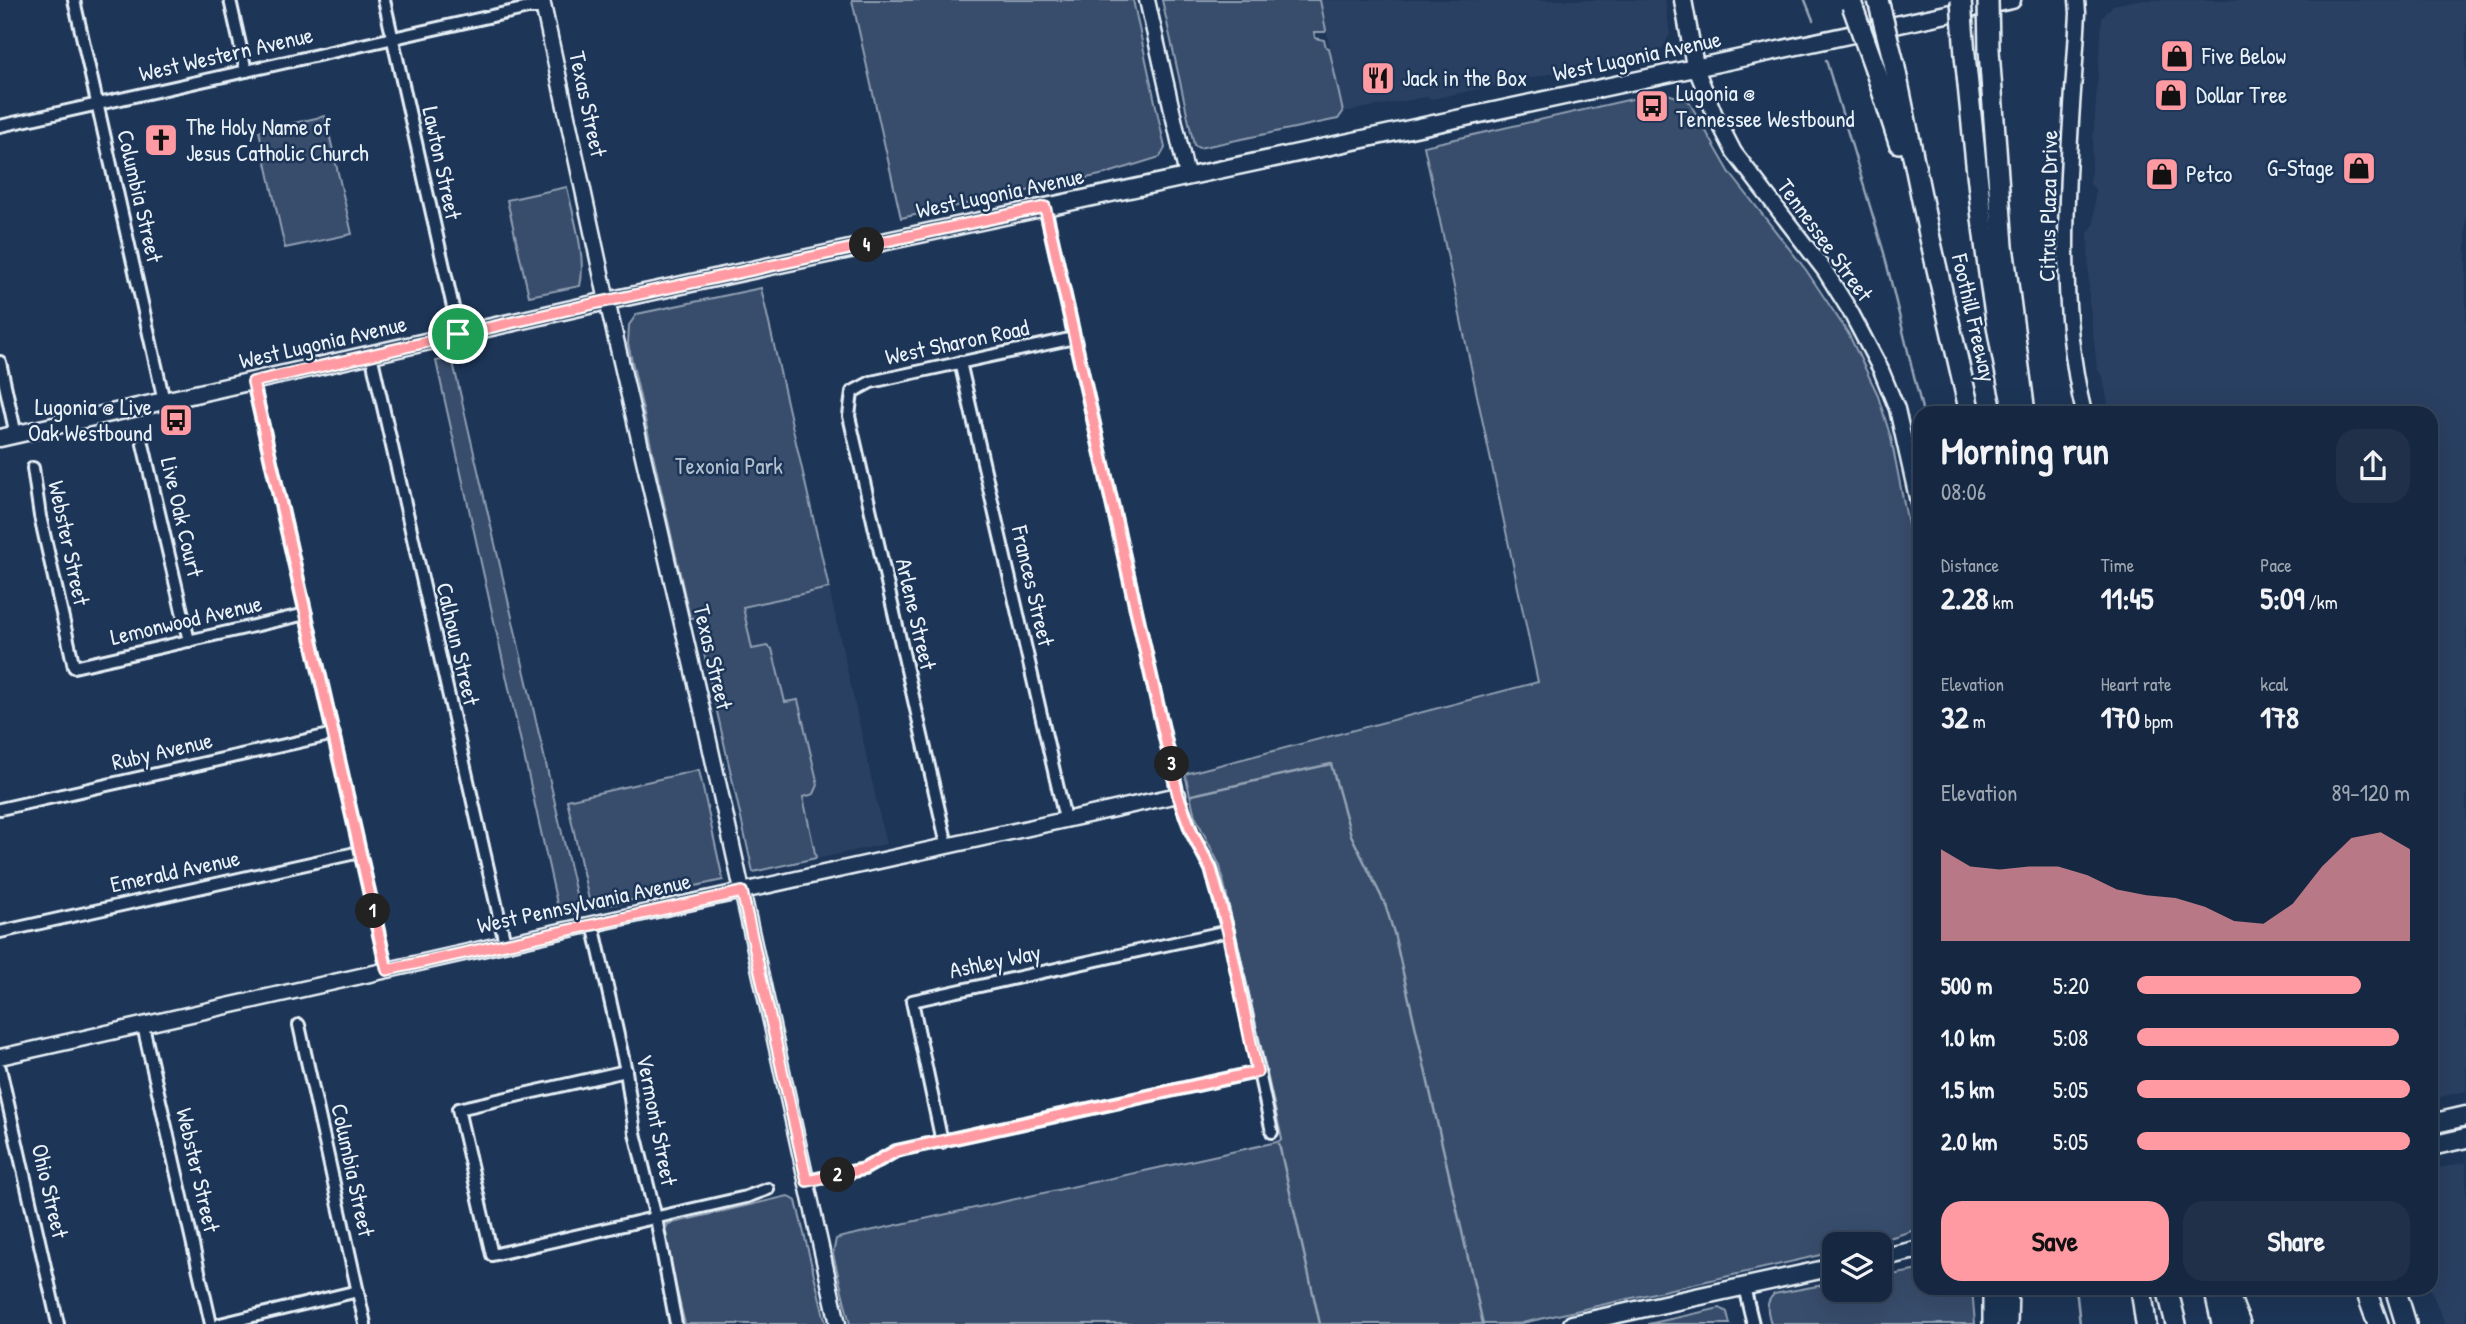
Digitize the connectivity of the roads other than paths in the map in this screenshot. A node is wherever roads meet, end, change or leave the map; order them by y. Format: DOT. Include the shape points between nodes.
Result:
graph roads {
  1 [pos="74,0"];
  2 [pos="230,0"];
  3 [pos="384,0"];
  4 [pos="1147,0"];
  5 [pos="1683,0"];
  6 [pos="1878,0"];
  7 [pos="1961,0"];
  8 [pos="1988,0"];
  9 [pos="2012,0"];
  10 [pos="2077,0"];
  11 [pos="1852,2"];
  12 [pos="543,4"];
  13 [pos="393,38"];
  14 [pos="1695,66"];
  15 [pos="1884,66"];
  16 [pos="246,71"];
  17 [pos="97,105"];
  18 [pos="0,126"];
  19 [pos="1187,176"];
  20 [pos="1045,207"];
  21 [pos="607,301"];
  22 [pos="458,334"];
  23 [pos="1074,338"];
  24 [pos="371,354"];
  25 [pos="0,362"];
  26 [pos="960,362"];
  27 [pos="253,382"];
  28 [pos="852,392"];
  29 [pos="164,401"];
  30 [pos="1968,406"];
  31 [pos="2013,406"];
  32 [pos="2024,406"];
  33 [pos="2083,406"];
  34 [pos="8,437"];
  35 [pos="143,444"];
  36 [pos="33,468"];
  37 [pos="1913,481"];
  38 [pos="306,614"];
  39 [pos="189,641"];
  40 [pos="74,667"];
  41 [pos="334,734"];
  42 [pos="1178,795"];
  43 [pos="0,809"];
  44 [pos="1065,819"];
  45 [pos="947,845"];
  46 [pos="360,852"];
  47 [pos="742,892"];
  48 [pos="593,924"];
  49 [pos="1228,931"];
  50 [pos="0,932"];
  51 [pos="505,943"];
  52 [pos="387,970"];
  53 [pos="299,1025"];
  54 [pos="143,1026"];
  55 [pos="0,1058"];
  56 [pos="0,1068"];
  57 [pos="626,1071"];
  58 [pos="1257,1072"];
  59 [pos="2466,1116"];
  60 [pos="2438,1122"];
  61 [pos="1272,1132"];
  62 [pos="2466,1138"];
  63 [pos="942,1142"];
  64 [pos="2438,1144"];
  65 [pos="807,1181"];
  66 [pos="768,1189"];
  67 [pos="656,1218"];
  68 [pos="1913,1251"];
  69 [pos="1892,1255"];
  70 [pos="1822,1270"];
  71 [pos="1744,1287"];
  72 [pos="358,1291"];
  73 [pos="1993,1295"];
  74 [pos="2008,1295"];
  75 [pos="2142,1295"];
  76 [pos="2169,1295"];
  77 [pos="2216,1295"];
  78 [pos="2229,1295"];
  79 [pos="2368,1295"];
  80 [pos="2397,1295"];
  81 [pos="58,1324"];
  82 [pos="211,1324"];
  83 [pos="219,1324"];
  84 [pos="365,1324"];
  85 [pos="676,1324"];
  86 [pos="838,1324"];
  87 [pos="1572,1324"];
  88 [pos="1753,1324"];
  89 [pos="1993,1324"];
  90 [pos="2007,1324"];
  91 [pos="2146,1324"];
  92 [pos="2176,1324"];
  93 [pos="2222,1324"];
  94 [pos="2240,1324"];
  95 [pos="2378,1324"];
  96 [pos="2406,1324"];
  1 -- 17 [label="street, Columbia Street"];
  2 -- 16 [label="street"];
  3 -- 13 [label="street, Lawton Street"];
  4 -- 19 [label="street"];
  5 -- 14 [label="main road, Tennessee Street"];
  6 -- 15 [label="highway, bridge"];
  7 -- 31 [label="highway, bridge" via="1985,248"];
  8 -- 32 [label="highway, bridge" via="2003,246"];
  9 -- 14 [label="main road, West Lugonia Avenue"];
  10 -- 33 [label="street, Citrus Plaza Drive" via="2067,206 2073,349"];
  11 -- 15 [label="highway, bridge"];
  12 -- 13 [label="street, West Western Avenue"];
  12 -- 21 [label="street, Texas Street"];
  13 -- 16 [label="street, West Western Avenue"];
  13 -- 22 [label="street, Lawton Street"];
  14 -- 19 [label="main road, West Lugonia Avenue"];
  14 -- 37 [label="street, Tennessee Street" via="1734,152 1825,271 1881,370 1896,409"];
  15 -- 30 [label="highway, Foothill Freeway"];
  16 -- 17 [label="street, West Western Avenue"];
  17 -- 18 [label="street, West Western Avenue"];
  17 -- 29 [label="street, Columbia Street"];
  19 -- 20 [label="main road, West Lugonia Avenue"];
  20 -- 21 [label="main road, West Lugonia Avenue"];
  20 -- 23 [label="street"];
  21 -- 22 [label="main road, West Lugonia Avenue"];
  21 -- 47 [label="street, Texas Street"];
  22 -- 24 [label="main road, West Lugonia Avenue"];
  23 -- 26 [label="street, West Sharon Road"];
  23 -- 42 [label="street"];
  24 -- 27 [label="main road, West Lugonia Avenue"];
  24 -- 51 [label="street, Calhoun Street"];
  25 -- 34 [label="street"];
  26 -- 28 [label="street, West Sharon Road" via="871,382"];
  26 -- 44 [label="street, Frances Street"];
  27 -- 29 [label="main road, West Lugonia Avenue"];
  27 -- 38 [label="street"];
  28 -- 45 [label="street, Arlene Street" via="849,416"];
  29 -- 34 [label="main road, West Lugonia Avenue"];
  35 -- 39 [label="street, Live Oak Court"];
  36 -- 40 [label="street, Webster Street"];
  38 -- 39 [label="street, Lemonwood Avenue"];
  38 -- 41 [label="street"];
  39 -- 40 [label="street, Lemonwood Avenue"];
  41 -- 43 [label="street, Ruby Avenue"];
  41 -- 46 [label="street"];
  42 -- 44 [label="street, West Pennsylvania Avenue"];
  42 -- 49 [label="street" via="1211,869"];
  44 -- 45 [label="street, West Pennsylvania Avenue"];
  45 -- 47 [label="street, West Pennsylvania Avenue"];
  46 -- 50 [label="street, Emerald Avenue"];
  46 -- 52 [label="street"];
  47 -- 48 [label="street, West Pennsylvania Avenue"];
  47 -- 65 [label="street, Texas Street"];
  48 -- 51 [label="street, West Pennsylvania Avenue"];
  48 -- 57 [label="street, Vermont Street"];
  49 -- 58 [label="street"];
  49 -- 63 [label="street, Ashley Way" via="912,1001"];
  51 -- 52 [label="street, West Pennsylvania Avenue"];
  52 -- 54 [label="street, West Pennsylvania Avenue"];
  53 -- 72 [label="street, Columbia Street"];
  54 -- 55 [label="street, West Pennsylvania Avenue"];
  54 -- 82 [label="street, Webster Street"];
  56 -- 81 [label="street, Ohio Street"];
  57 -- 67 [label="street, Vermont Street" via="635,1133"];
  57 -- 67 [label="street" via="458,1109 492,1255"];
  58 -- 61 [label="street"];
  58 -- 63 [label="street"];
  59 -- 60 [label="main road"];
  62 -- 64 [label="main road"];
  63 -- 65 [label="street" via="896,1151 856,1171"];
  65 -- 86 [label="street, Texas Street"];
  66 -- 67 [label="street"];
  67 -- 85 [label="street, Vermont Street"];
  68 -- 69 [label="main road"];
  70 -- 71 [label="main road"];
  71 -- 87 [label="main road"];
  71 -- 88 [label="street"];
  72 -- 83 [label="street"];
  72 -- 84 [label="street, Columbia Street"];
  73 -- 89 [label="highway"];
  74 -- 90 [label="highway"];
  75 -- 91 [label="highway"];
  76 -- 92 [label="highway"];
  77 -- 93 [label="highway"];
  78 -- 94 [label="highway"];
  79 -- 95 [label="highway"];
  80 -- 96 [label="highway"];
}
